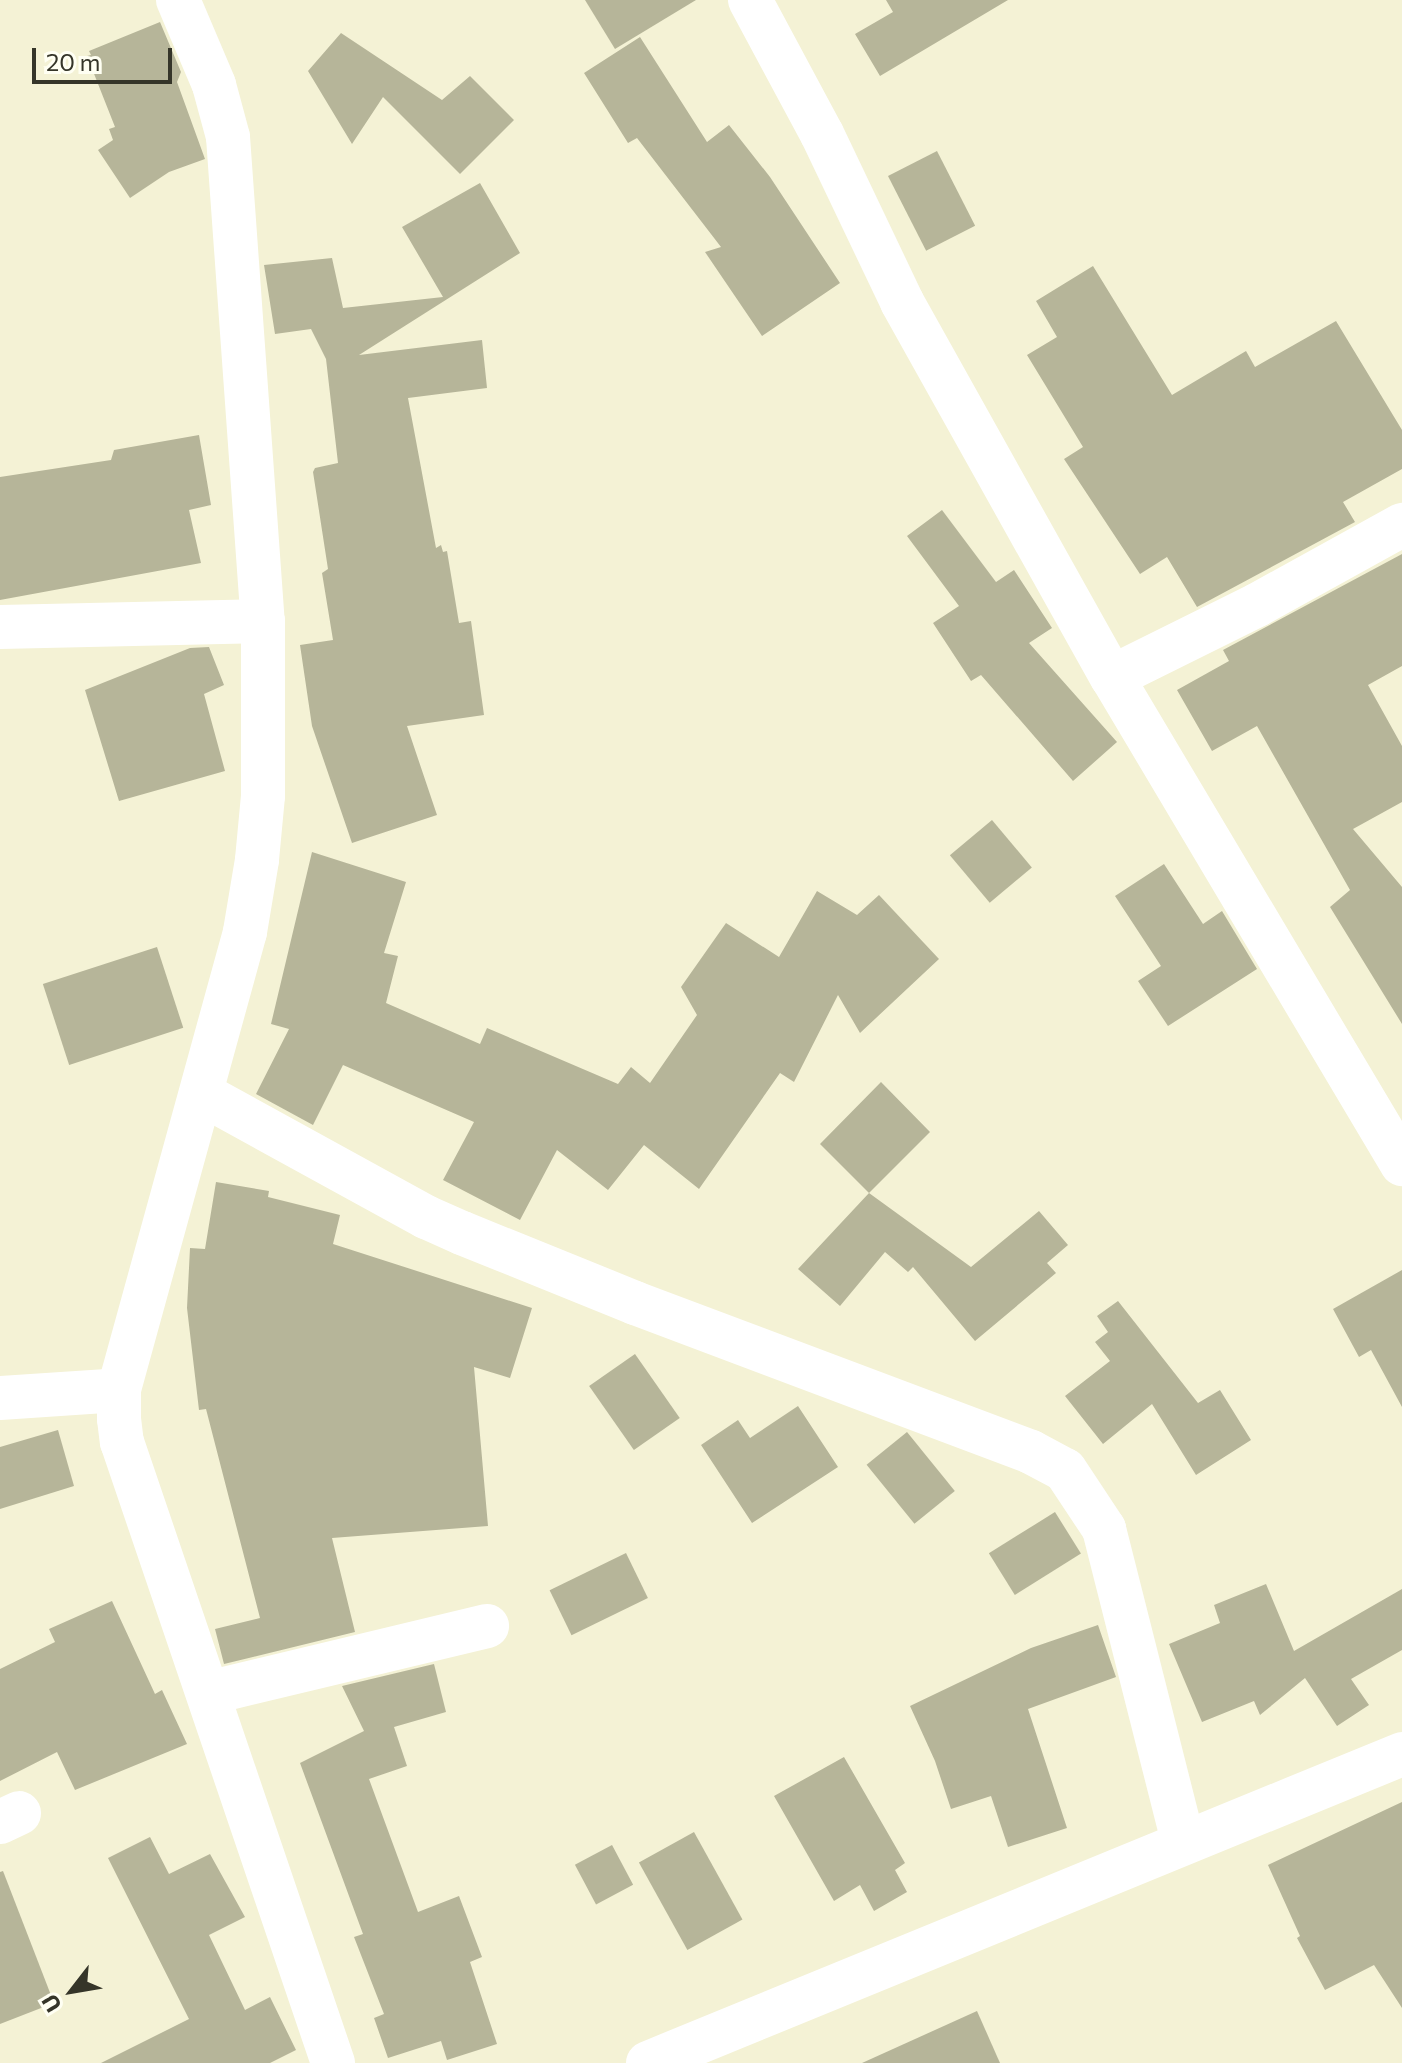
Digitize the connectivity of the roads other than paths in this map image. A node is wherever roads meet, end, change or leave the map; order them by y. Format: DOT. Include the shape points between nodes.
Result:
graph roads {
  1 [pos="178,0"];
  2 [pos="750,0"];
  3 [pos="1402,525"];
  4 [pos="263,621"];
  5 [pos="0,627"];
  6 [pos="1112,677"];
  7 [pos="202,1094"];
  8 [pos="1402,1164"];
  9 [pos="119,1390"];
  10 [pos="0,1398"];
  11 [pos="487,1626"];
  12 [pos="208,1693"];
  13 [pos="1402,1754"];
  14 [pos="1183,1841"];
  15 [pos="333,2063"];
  16 [pos="648,2063"];
  1 -- 4 [label="street" via="214,85 228,137"];
  2 -- 6 [label="street" via="822,134 902,302"];
  3 -- 6 [label="street"];
  4 -- 5 [label="street"];
  4 -- 7 [label="street" via="263,796 257,860 245,932"];
  6 -- 8 [label="street"];
  7 -- 9 [label="street"];
  7 -- 14 [label="street" via="462,1233 1031,1452 1065,1470 1104,1529"];
  9 -- 10 [label="street"];
  9 -- 12 [label="street" via="122,1442"];
  11 -- 12 [label="street"];
  12 -- 15 [label="street"];
  13 -- 14 [label="street"];
  14 -- 16 [label="street"];
}
